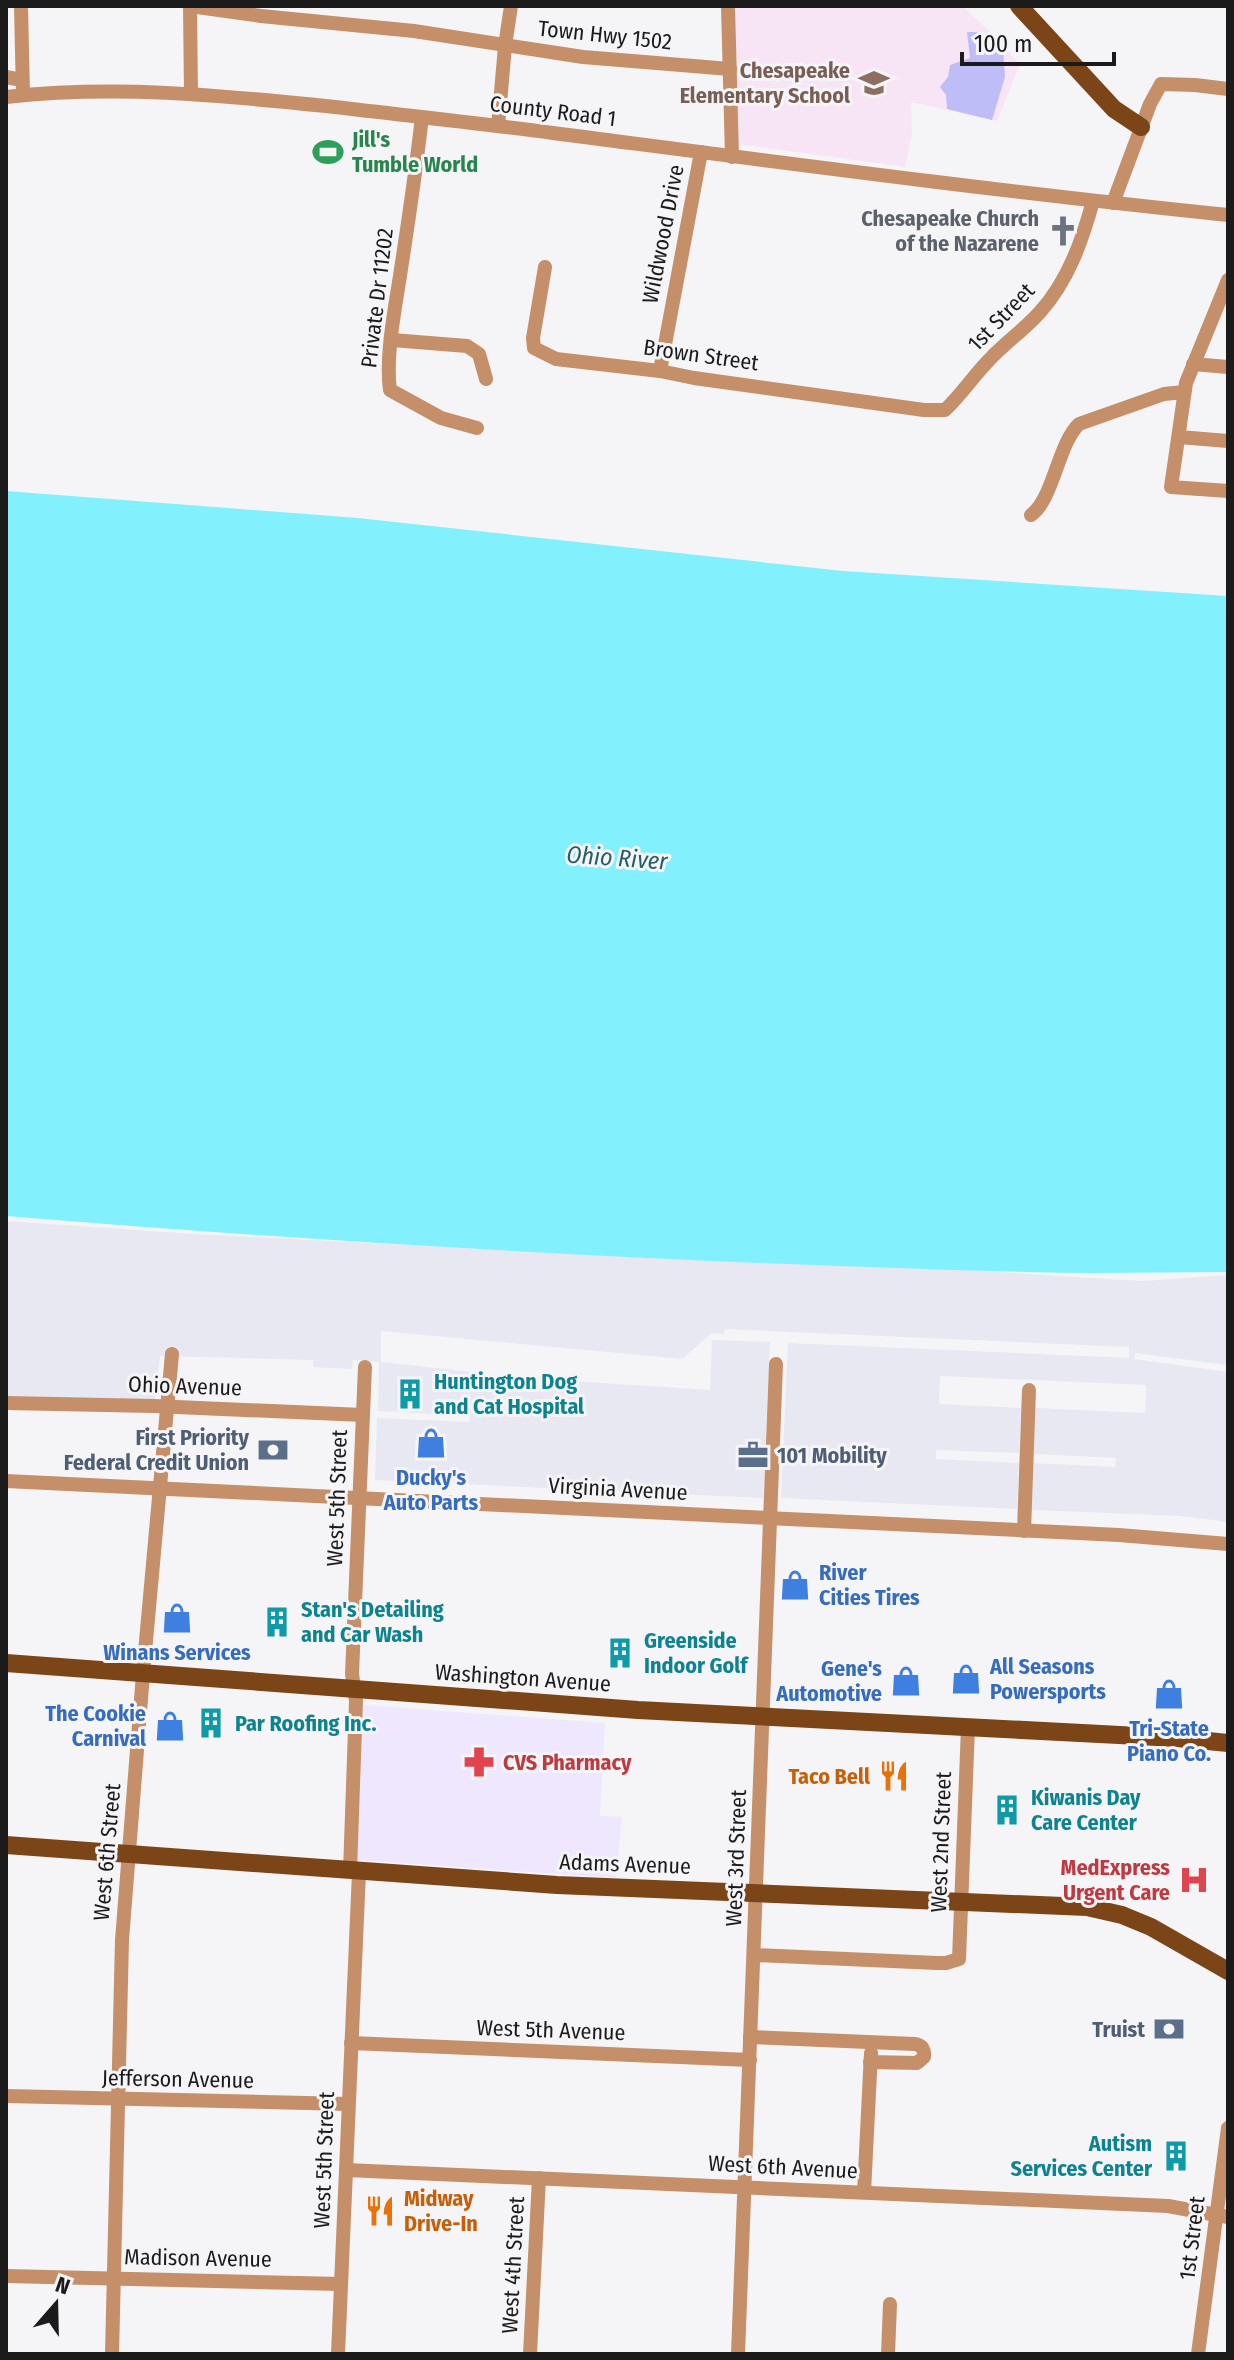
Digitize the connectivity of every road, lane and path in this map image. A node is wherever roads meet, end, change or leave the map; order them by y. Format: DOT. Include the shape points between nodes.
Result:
graph roads {
  1 [pos="21,6"];
  2 [pos="190,6"];
  3 [pos="511,6"];
  4 [pos="728,6"];
  5 [pos="1019,6"];
  6 [pos="505,46"];
  7 [pos="730,69"];
  8 [pos="6,77"];
  9 [pos="23,88"];
  10 [pos="1228,89"];
  11 [pos="191,93"];
  12 [pos="6,97"];
  13 [pos="422,117"];
  14 [pos="498,126"];
  15 [pos="1141,127"];
  16 [pos="701,152"];
  17 [pos="732,157"];
  18 [pos="1093,201"];
  19 [pos="1113,203"];
  20 [pos="1228,215"];
  21 [pos="545,267"];
  22 [pos="1228,280"];
  23 [pos="392,340"];
  24 [pos="1193,364"];
  25 [pos="1228,367"];
  26 [pos="660,371"];
  27 [pos="486,379"];
  28 [pos="1184,392"];
  29 [pos="945,410"];
  30 [pos="477,428"];
  31 [pos="1179,437"];
  32 [pos="1228,441"];
  33 [pos="1228,491"];
  34 [pos="1031,515"];
  35 [pos="172,1354"];
  36 [pos="776,1364"];
  37 [pos="365,1367"];
  38 [pos="1029,1390"];
  39 [pos="6,1403"];
  40 [pos="168,1407"];
  41 [pos="363,1415"];
  42 [pos="6,1481"];
  43 [pos="160,1488"];
  44 [pos="359,1498"];
  45 [pos="769,1519"];
  46 [pos="1024,1531"];
  47 [pos="1228,1544"];
  48 [pos="6,1663"];
  49 [pos="143,1674"];
  50 [pos="354,1690"];
  51 [pos="762,1717"];
  52 [pos="968,1727"];
  53 [pos="1228,1743"];
  54 [pos="6,1845"];
  55 [pos="128,1854"];
  56 [pos="354,1872"];
  57 [pos="756,1893"];
  58 [pos="961,1902"];
  59 [pos="754,1955"];
  60 [pos="1228,1971"];
  61 [pos="750,2037"];
  62 [pos="351,2043"];
  63 [pos="871,2043"];
  64 [pos="750,2060"];
  65 [pos="870,2062"];
  66 [pos="6,2096"];
  67 [pos="118,2099"];
  68 [pos="348,2104"];
  69 [pos="1228,2128"];
  70 [pos="346,2170"];
  71 [pos="539,2178"];
  72 [pos="745,2187"];
  73 [pos="864,2192"];
  74 [pos="1222,2215"];
  75 [pos="6,2276"];
  76 [pos="114,2278"];
  77 [pos="341,2284"];
  78 [pos="890,2304"];
  79 [pos="112,2354"];
  80 [pos="338,2354"];
  81 [pos="530,2354"];
  82 [pos="738,2354"];
  83 [pos="888,2354"];
  84 [pos="1198,2354"];
  1 -- 9 [label="street"];
  2 -- 6 [label="street, Town Hwy 1502"];
  2 -- 11 [label="street"];
  3 -- 6 [label="street"];
  4 -- 7 [label="street"];
  5 -- 15 [label="main road" via="1114,109"];
  6 -- 7 [label="street, Town Hwy 1502"];
  6 -- 14 [label="street"];
  7 -- 17 [label="street"];
  8 -- 9 [label="street"];
  9 -- 11 [label="street, County Road 1"];
  9 -- 12 [label="street, County Road 1"];
  10 -- 15 [label="street" via="1161,84"];
  11 -- 13 [label="street, County Road 1"];
  13 -- 14 [label="street, County Road 1"];
  13 -- 23 [label="street, Private Dr 11202"];
  14 -- 16 [label="street, County Road 1"];
  15 -- 19 [label="street"];
  16 -- 17 [label="street, County Road 1"];
  16 -- 26 [label="street, Wildwood Drive"];
  17 -- 18 [label="street, County Road 1"];
  18 -- 19 [label="street, County Road 1"];
  18 -- 29 [label="street, 1st Street" via="1074,258 1050,300"];
  19 -- 20 [label="street, County Road 1"];
  21 -- 26 [label="street, Brown Street" via="534,348 556,359"];
  22 -- 24 [label="street"];
  23 -- 27 [label="street" via="467,346 479,354"];
  23 -- 30 [label="street, Private Dr 11202" via="390,390 441,418"];
  24 -- 25 [label="street"];
  24 -- 28 [label="street"];
  26 -- 29 [label="street, Brown Street"];
  28 -- 31 [label="street"];
  28 -- 34 [label="street" via="1156,396 1079,424"];
  31 -- 32 [label="street"];
  31 -- 33 [label="street" via="1171,487"];
  35 -- 40 [label="street, West 6th Street"];
  36 -- 45 [label="street, West 3rd Street"];
  37 -- 41 [label="street, West 5th Street"];
  38 -- 46 [label="street"];
  39 -- 40 [label="street, Ohio Avenue"];
  40 -- 41 [label="street, Ohio Avenue"];
  40 -- 43 [label="street, West 6th Street"];
  41 -- 44 [label="street, West 5th Street"];
  42 -- 43 [label="street, Virginia Avenue"];
  43 -- 44 [label="street, Virginia Avenue"];
  43 -- 49 [label="street, West 6th Street"];
  44 -- 45 [label="street, Virginia Avenue"];
  44 -- 50 [label="street, West 5th Street"];
  45 -- 46 [label="street, Virginia Avenue"];
  45 -- 51 [label="street, West 3rd Street"];
  46 -- 47 [label="street, Virginia Avenue"];
  48 -- 49 [label="main road, Washington Avenue"];
  49 -- 50 [label="main road, Washington Avenue"];
  49 -- 55 [label="street, West 6th Street"];
  50 -- 51 [label="main road, Washington Avenue"];
  50 -- 56 [label="street, West 5th Street"];
  51 -- 52 [label="main road, Washington Avenue"];
  51 -- 57 [label="street, West 3rd Street"];
  52 -- 53 [label="main road, Washington Avenue"];
  52 -- 58 [label="street, West 2nd Street"];
  54 -- 55 [label="main road, Adams Avenue"];
  55 -- 56 [label="main road, Adams Avenue"];
  55 -- 67 [label="street, West 6th Street"];
  56 -- 57 [label="main road, Adams Avenue"];
  56 -- 62 [label="street, West 5th Street"];
  57 -- 58 [label="main road, Adams Avenue"];
  57 -- 59 [label="street, West 3rd Street"];
  58 -- 59 [label="street, West 2nd Street" via="959,1959 946,1963"];
  58 -- 60 [label="main road, Adams Avenue" via="1108,1911 1166,1934"];
  59 -- 61 [label="street, West 3rd Street"];
  61 -- 63 [label="street"];
  61 -- 64 [label="street, West 3rd Street"];
  62 -- 64 [label="street, West 5th Avenue"];
  62 -- 68 [label="street, West 5th Street"];
  63 -- 65 [label="street"];
  63 -- 65 [label="street" via="918,2045 925,2054 917,2063"];
  64 -- 72 [label="street, West 3rd Street"];
  65 -- 73 [label="street"];
  66 -- 67 [label="street, Jefferson Avenue"];
  67 -- 68 [label="street, Jefferson Avenue"];
  67 -- 76 [label="street, West 6th Street"];
  68 -- 70 [label="street, West 5th Street"];
  69 -- 74 [label="street, 1st Street"];
  70 -- 71 [label="street, West 6th Avenue"];
  70 -- 77 [label="street, West 5th Street"];
  71 -- 72 [label="street, West 6th Avenue"];
  71 -- 81 [label="street, West 4th Street"];
  72 -- 73 [label="street, West 6th Avenue"];
  72 -- 82 [label="street, West 3rd Street"];
  73 -- 74 [label="street, West 6th Avenue" via="1168,2206"];
  74 -- 84 [label="street, 1st Street"];
  75 -- 76 [label="street, Madison Avenue"];
  76 -- 77 [label="street, Madison Avenue"];
  76 -- 79 [label="street, West 6th Street"];
  77 -- 80 [label="street, West 5th Street"];
  78 -- 83 [label="street"];
}
